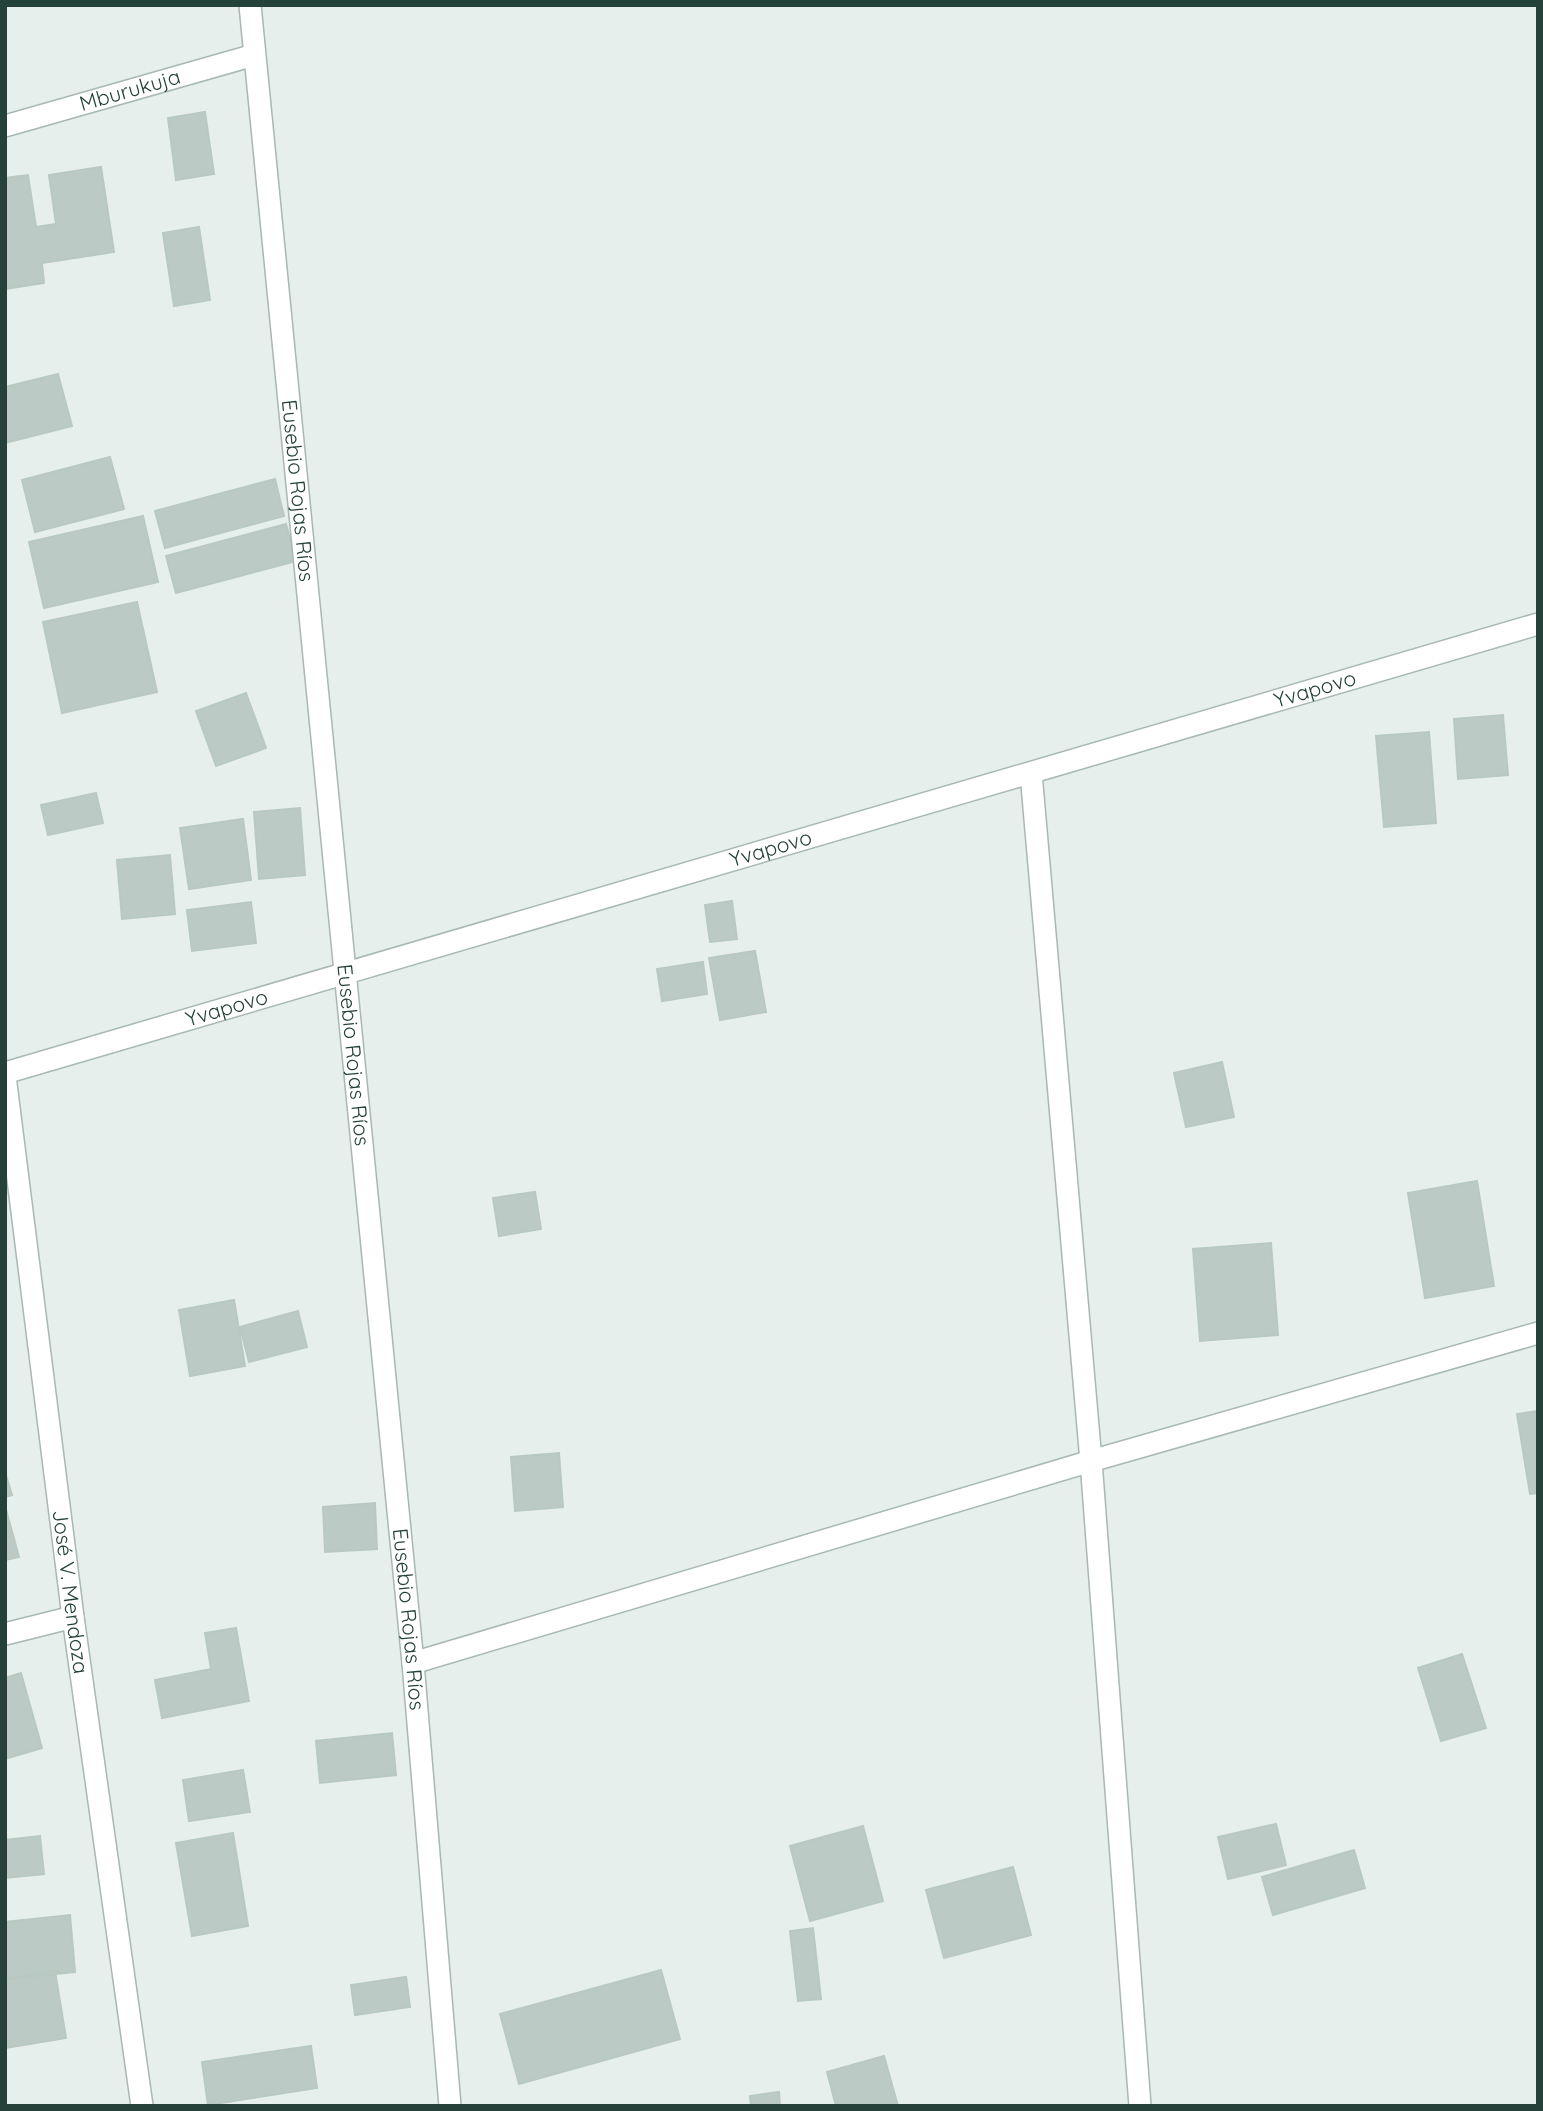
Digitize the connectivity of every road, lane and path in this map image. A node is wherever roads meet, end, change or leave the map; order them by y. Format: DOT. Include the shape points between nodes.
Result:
graph roads {
  1 [pos="250,5"];
  2 [pos="254,55"];
  3 [pos="5,126"];
  4 [pos="1538,624"];
  5 [pos="1031,773"];
  6 [pos="343,975"];
  7 [pos="5,1075"];
  8 [pos="1538,1333"];
  9 [pos="1091,1461"];
  10 [pos="73,1617"];
  11 [pos="5,1634"];
  12 [pos="413,1663"];
  13 [pos="142,2106"];
  14 [pos="450,2106"];
  15 [pos="1140,2106"];
  1 -- 2 [label="street, Eusebio Rojas Ríos"];
  2 -- 3 [label="street, Mburukuja"];
  2 -- 6 [label="street, Eusebio Rojas Ríos"];
  4 -- 5 [label="street, Yvapovo"];
  5 -- 6 [label="street, Yvapovo"];
  5 -- 9 [label="street"];
  6 -- 7 [label="street, Yvapovo"];
  6 -- 12 [label="street, Eusebio Rojas Ríos"];
  7 -- 10 [label="street, José V. Mendoza"];
  8 -- 9 [label="street"];
  9 -- 12 [label="street"];
  9 -- 15 [label="street"];
  10 -- 11 [label="street"];
  10 -- 13 [label="street, José V. Mendoza"];
  12 -- 14 [label="street, Eusebio Rojas Ríos"];
}
